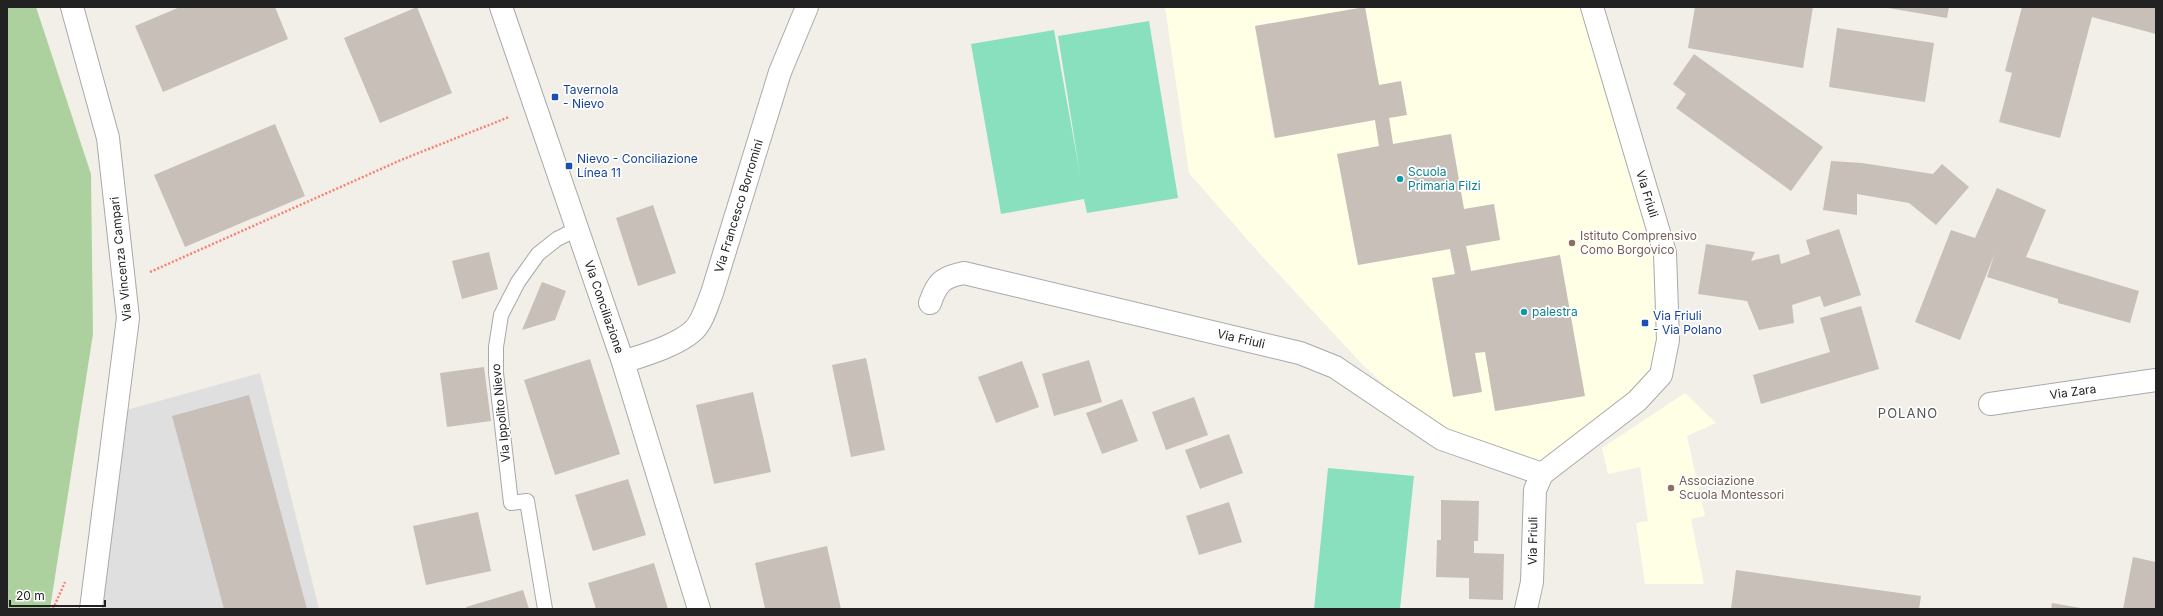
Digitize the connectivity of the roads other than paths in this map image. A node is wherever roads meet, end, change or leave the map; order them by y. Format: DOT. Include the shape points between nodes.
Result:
graph roads {
  1 [pos="72,7"];
  2 [pos="501,7"];
  3 [pos="806,7"];
  4 [pos="1592,7"];
  5 [pos="577,229"];
  6 [pos="930,302"];
  7 [pos="623,362"];
  8 [pos="2156,380"];
  9 [pos="1990,404"];
  10 [pos="1542,474"];
  11 [pos="91,609"];
  12 [pos="546,609"];
  13 [pos="699,609"];
  14 [pos="1526,609"];
  1 -- 11 [label="street, Via Vincenza Campari" via="108,138 128,318"];
  2 -- 5 [label="street, Via Conciliazione"];
  3 -- 7 [label="street, Via Francesco Borromini" via="780,72 704,314 693,331 667,346"];
  4 -- 10 [label="street, Via Friuli" via="1665,253 1668,340 1661,375 1637,401"];
  5 -- 7 [label="street, Via Conciliazione"];
  5 -- 12 [label="lane, Via Ippolito Nievo" via="557,239 538,254 518,282 501,315 496,346 496,373 511,503 527,501"];
  6 -- 10 [label="street, Via Friuli" via="935,287 944,279 964,273 1300,353 1335,367 1442,440"];
  7 -- 13 [label="street, Via Conciliazione"];
  8 -- 9 [label="street, Via Zara"];
  10 -- 14 [label="street, Via Friuli" via="1535,490 1532,582"];
}
